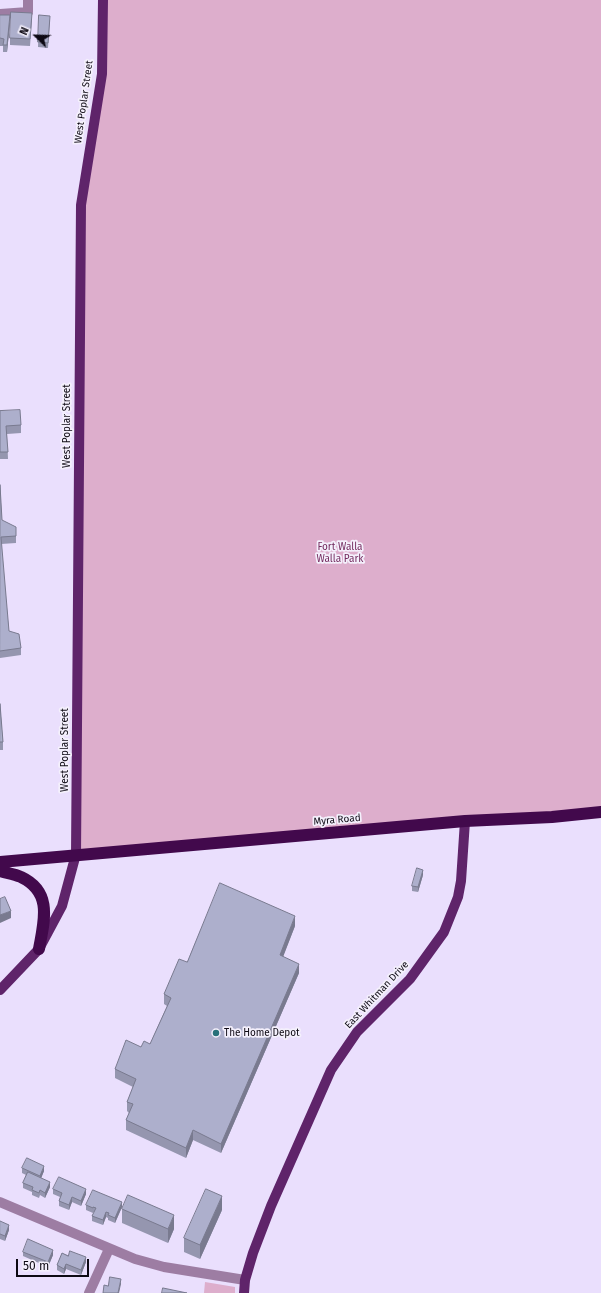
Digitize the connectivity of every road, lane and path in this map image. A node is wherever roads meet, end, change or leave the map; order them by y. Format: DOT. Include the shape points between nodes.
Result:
graph roads {
  1 [pos="28,0"];
  2 [pos="103,0"];
  3 [pos="0,14"];
  4 [pos="601,812"];
  5 [pos="465,821"];
  6 [pos="76,854"];
  7 [pos="0,862"];
  8 [pos="0,871"];
  9 [pos="39,949"];
  10 [pos="0,990"];
  11 [pos="0,1202"];
  12 [pos="109,1249"];
  13 [pos="245,1280"];
  14 [pos="89,1293"];
  15 [pos="244,1293"];
  1 -- 3 [label="street" via="28,12"];
  2 -- 6 [label="main road, West Poplar Street" via="102,74 81,205"];
  4 -- 5 [label="highway, Myra Road"];
  5 -- 6 [label="highway, Myra Road"];
  5 -- 13 [label="main road, East Whitman Drive" via="458,897 444,932 410,979 357,1032 332,1070 272,1206"];
  6 -- 7 [label="highway, Myra Road"];
  6 -- 9 [label="main road, West Poplar Street" via="62,906"];
  8 -- 9 [label="highway" via="21,877 35,886 44,901 45,914"];
  9 -- 10 [label="main road, West Poplar Street"];
  11 -- 12 [label="street"];
  12 -- 13 [label="street" via="164,1267"];
  12 -- 14 [label="street"];
  13 -- 15 [label="main road, East Whitman Drive"];
}
